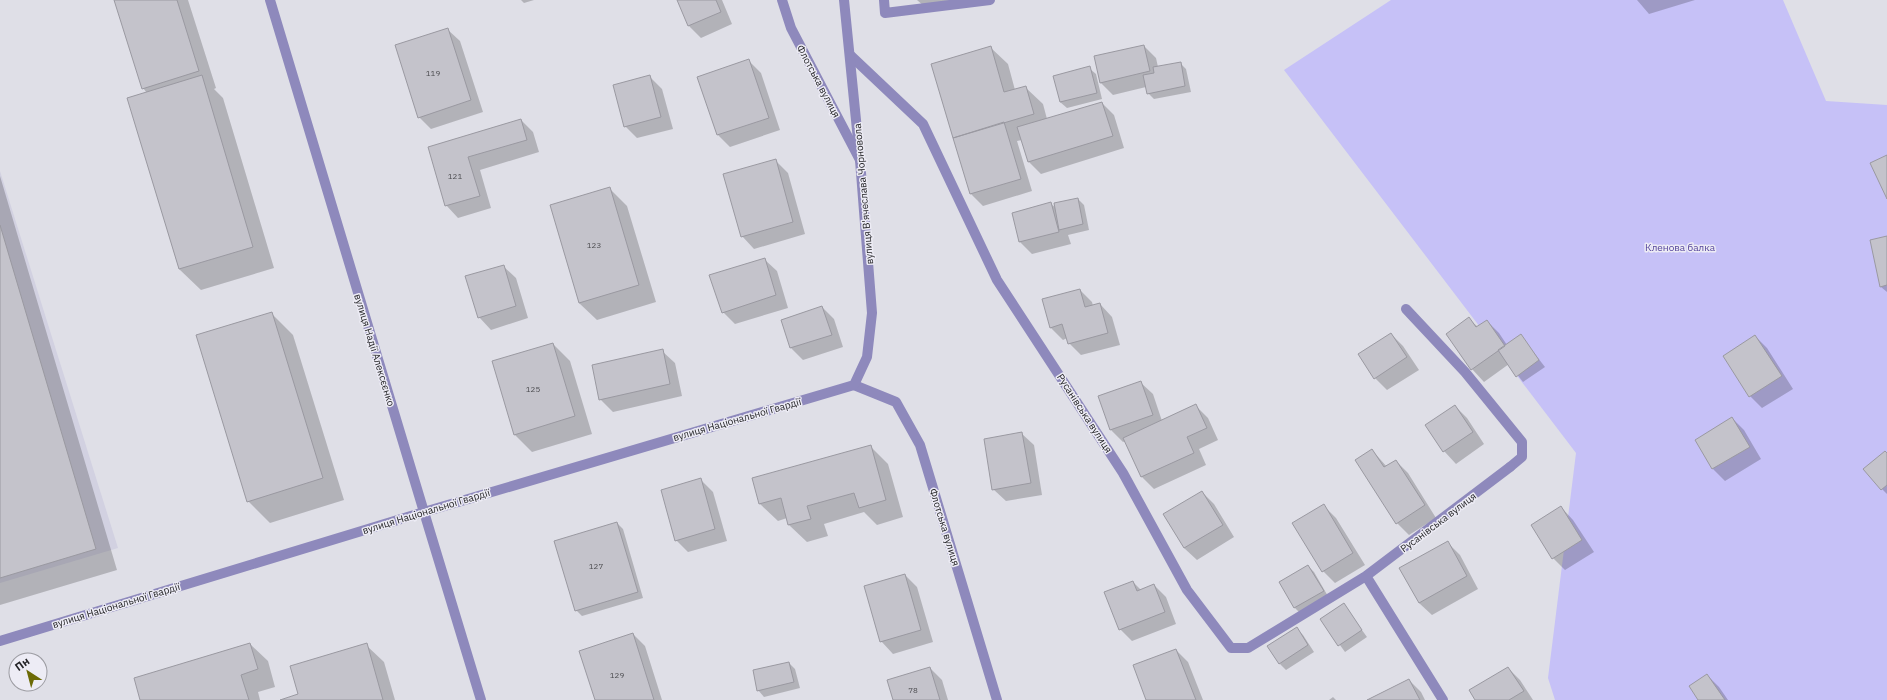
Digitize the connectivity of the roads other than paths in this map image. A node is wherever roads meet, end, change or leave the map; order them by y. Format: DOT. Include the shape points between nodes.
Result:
graph roads {
  1 [pos="270,0"];
  2 [pos="782,0"];
  3 [pos="844,0"];
  4 [pos="884,0"];
  5 [pos="990,0"];
  6 [pos="850,55"];
  7 [pos="860,160"];
  8 [pos="1406,309"];
  9 [pos="854,385"];
  10 [pos="424,512"];
  11 [pos="1366,576"];
  12 [pos="0,641"];
  13 [pos="481,700"];
  14 [pos="997,700"];
  15 [pos="1443,700"];
  1 -- 10 [label="street, вулиця Надії Алексєєнко"];
  2 -- 7 [label="street, Флотська вулиця" via="791,28"];
  3 -- 6 [label="street, вулиця В'ячеслава Чорновола"];
  4 -- 5 [label="street" via="885,13"];
  6 -- 7 [label="street, вулиця В'ячеслава Чорновола"];
  6 -- 11 [label="street, Русанівська вулиця" via="923,124 997,280 1123,472 1187,590 1231,648 1248,648"];
  7 -- 9 [label="street, вулиця В'ячеслава Чорновола" via="872,313 867,357"];
  8 -- 11 [label="street, Русанівська вулиця" via="1465,372 1522,442 1522,457"];
  9 -- 10 [label="street, вулиця Національної Гвардії"];
  9 -- 14 [label="street, Флотська вулиця" via="896,402 920,445"];
  10 -- 12 [label="street, вулиця Національної Гвардії"];
  10 -- 13 [label="street, вулиця Надії Алексєєнко"];
  11 -- 15 [label="street"];
}
